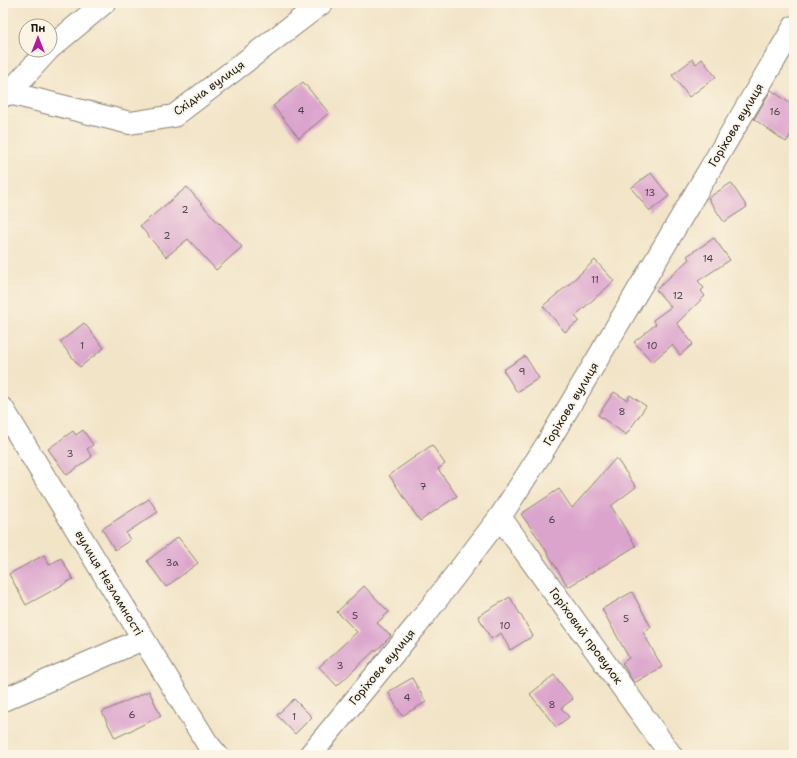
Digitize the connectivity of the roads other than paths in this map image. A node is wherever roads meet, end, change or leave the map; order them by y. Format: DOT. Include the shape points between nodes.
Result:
graph roads {
  1 [pos="104,3"];
  2 [pos="322,3"];
  3 [pos="794,27"];
  4 [pos="58,41"];
  5 [pos="40,58"];
  6 [pos="6,94"];
  7 [pos="3,409"];
  8 [pos="500,517"];
  9 [pos="143,639"];
  10 [pos="3,700"];
  11 [pos="217,755"];
  12 [pos="310,755"];
  13 [pos="671,755"];
  1 -- 4 [label="street"];
  2 -- 6 [label="street, Східна вулиця" via="174,116 130,123"];
  3 -- 8 [label="street, Горіхова вулиця" via="552,437"];
  5 -- 6 [label="street"];
  7 -- 9 [label="street, вулиця Незламності"];
  8 -- 12 [label="street, Горіхова вулиця" via="416,626"];
  8 -- 13 [label="street, Горіховий провулок"];
  9 -- 10 [label="street"];
  9 -- 11 [label="street, вулиця Незламності"];
}
